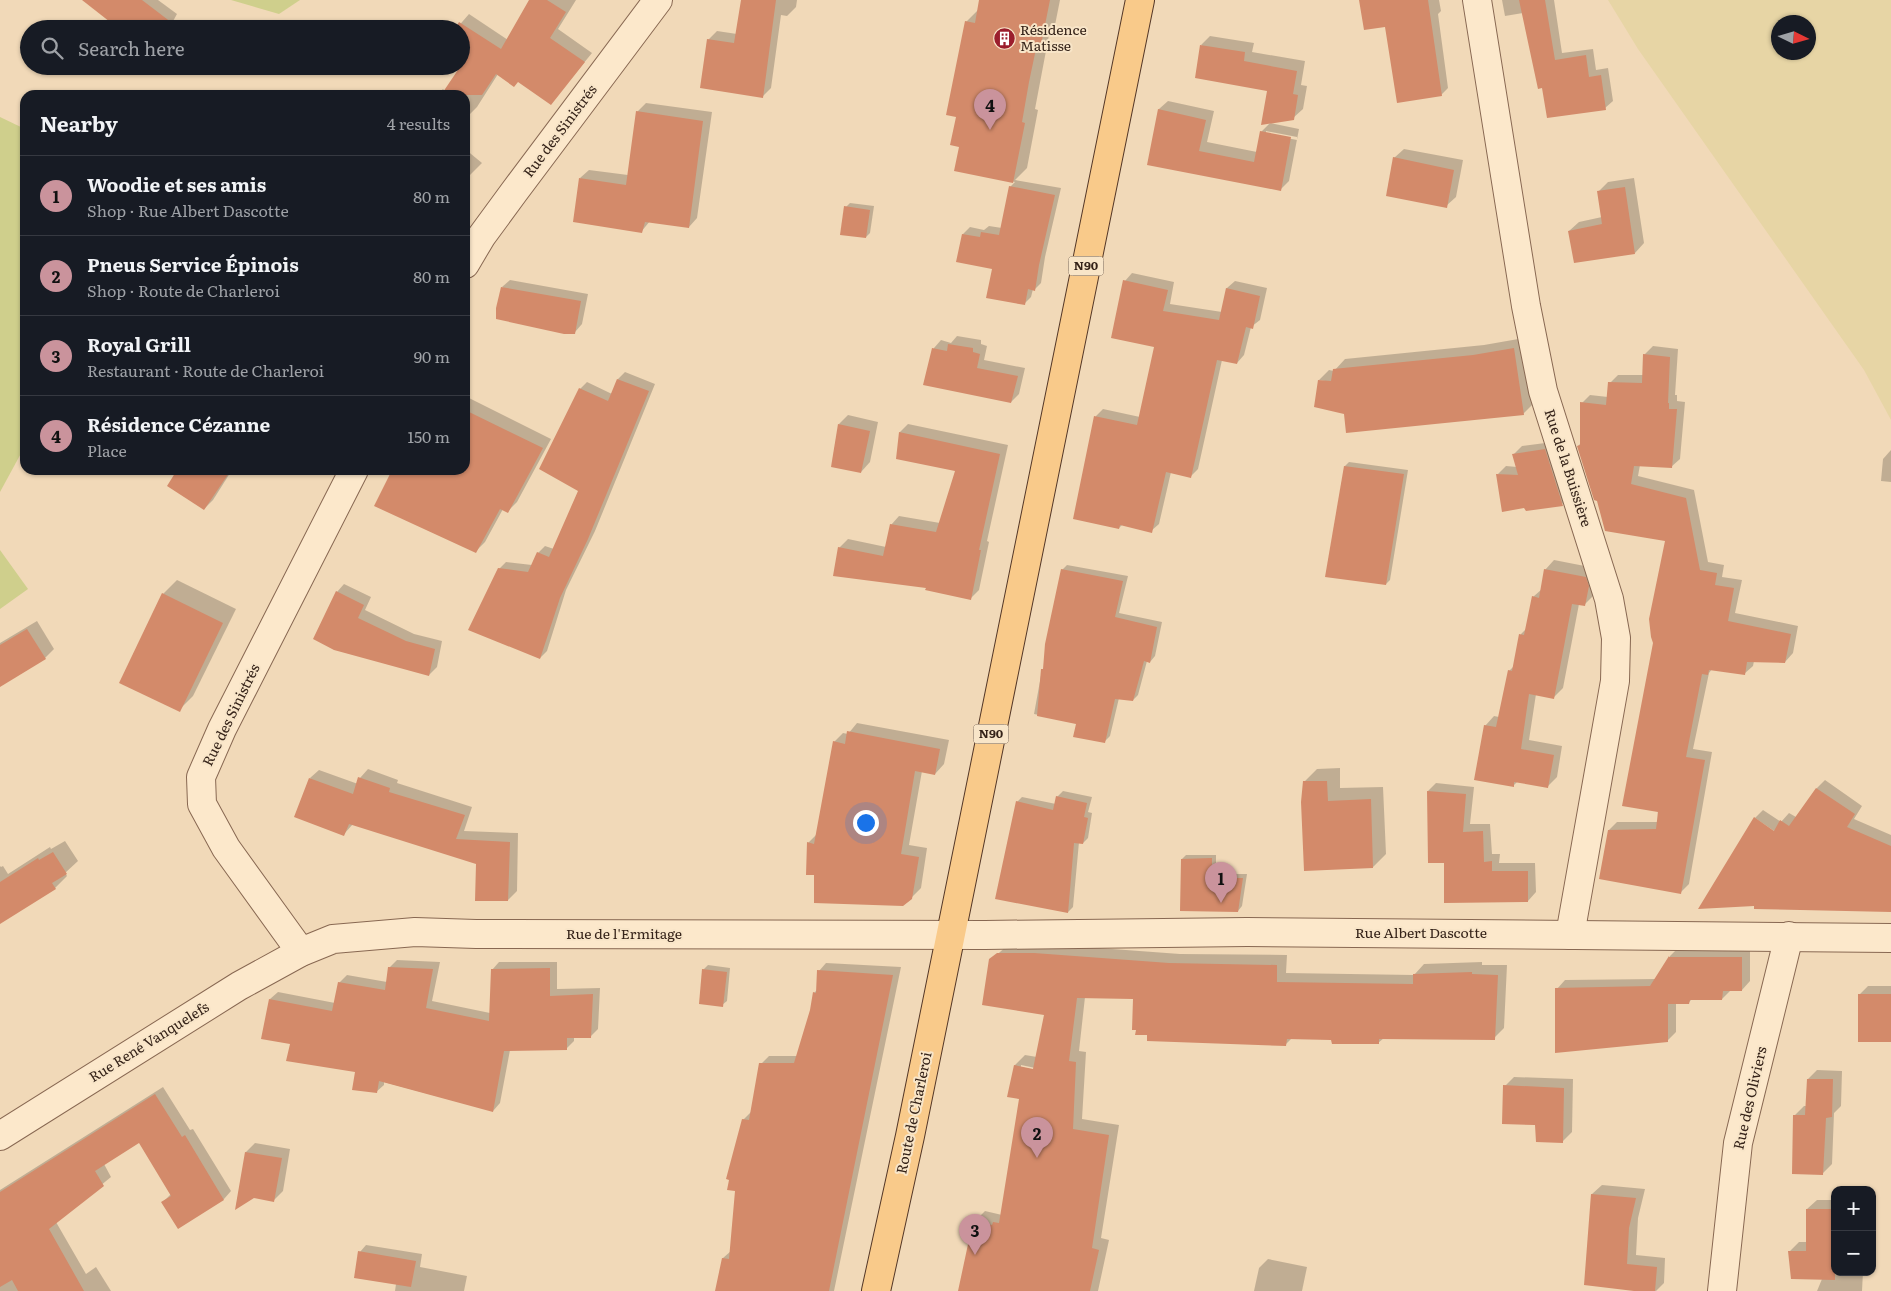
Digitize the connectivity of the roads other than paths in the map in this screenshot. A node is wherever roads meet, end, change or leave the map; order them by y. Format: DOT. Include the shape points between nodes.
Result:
graph roads {
  1 [pos="658,0"];
  2 [pos="1140,0"];
  3 [pos="1477,0"];
  4 [pos="470,256"];
  5 [pos="351,475"];
  6 [pos="950,935"];
  7 [pos="1570,935"];
  8 [pos="1788,936"];
  9 [pos="1891,938"];
  10 [pos="301,952"];
  11 [pos="0,1136"];
  12 [pos="876,1291"];
  13 [pos="1722,1291"];
  1 -- 4 [label="street, Rue des Sinistrés"];
  2 -- 6 [label="main road, N90"];
  3 -- 7 [label="street, Rue de la Buissière" via="1526,306 1543,391 1609,599 1616,638 1614,681"];
  5 -- 10 [label="street, Rue des Sinistrés" via="222,729 201,777 202,804 226,848"];
  6 -- 7 [label="street, Rue Albert Dascotte" via="1247,932"];
  6 -- 10 [label="street, Rue de l'Ermitage" via="415,932 333,939"];
  6 -- 12 [label="main road, Route de Charleroi / N90"];
  7 -- 8 [label="street, Rue Albert Dascotte"];
  8 -- 9 [label="street, Rue Albert Dascotte"];
  8 -- 13 [label="street, Rue des Oliviers" via="1738,1143"];
  10 -- 11 [label="street, Rue René Vanquelefs" via="239,986"];
}
